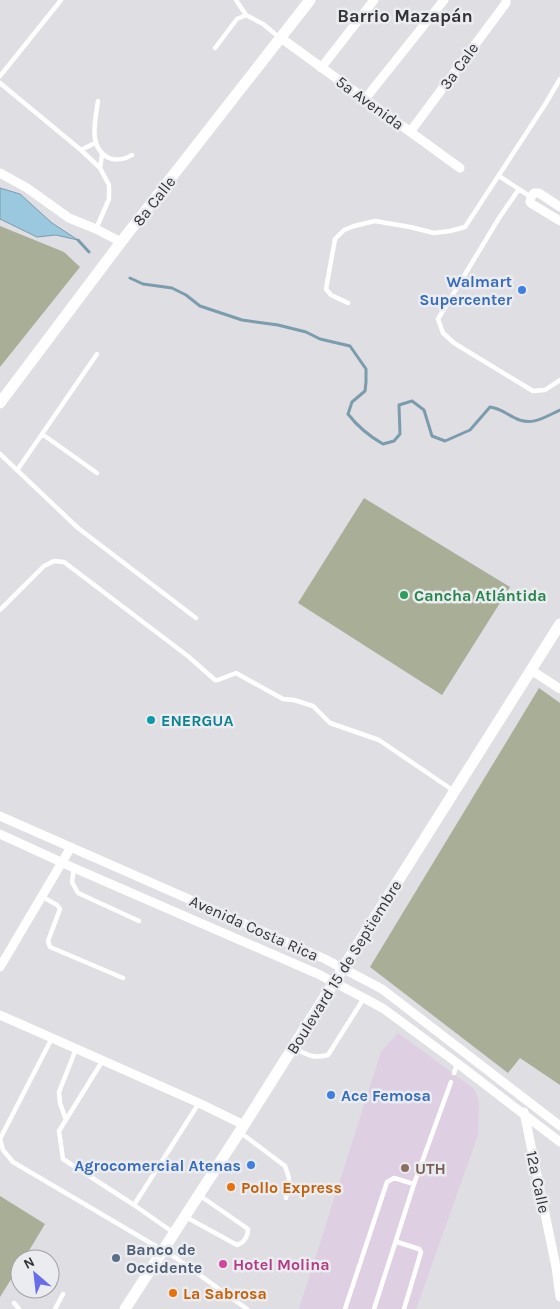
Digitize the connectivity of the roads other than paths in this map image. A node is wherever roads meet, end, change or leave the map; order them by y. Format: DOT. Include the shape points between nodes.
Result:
graph roads {
  1 [pos="61,0"];
  2 [pos="236,0"];
  3 [pos="310,0"];
  4 [pos="374,0"];
  5 [pos="444,0"];
  6 [pos="506,0"];
  7 [pos="246,15"];
  8 [pos="281,38"];
  9 [pos="215,48"];
  10 [pos="321,68"];
  11 [pos="0,76"];
  12 [pos="560,79"];
  13 [pos="0,83"];
  14 [pos="365,100"];
  15 [pos="98,101"];
  16 [pos="410,132"];
  17 [pos="95,143"];
  18 [pos="81,150"];
  19 [pos="102,155"];
  20 [pos="132,155"];
  21 [pos="100,168"];
  22 [pos="460,168"];
  23 [pos="0,173"];
  24 [pos="499,176"];
  25 [pos="519,189"];
  26 [pos="530,196"];
  27 [pos="560,207"];
  28 [pos="560,221"];
  29 [pos="96,229"];
  30 [pos="121,242"];
  31 [pos="348,303"];
  32 [pos="97,354"];
  33 [pos="560,380"];
  34 [pos="0,402"];
  35 [pos="42,434"];
  36 [pos="0,454"];
  37 [pos="18,469"];
  38 [pos="97,473"];
  39 [pos="0,610"];
  40 [pos="196,618"];
  41 [pos="560,624"];
  42 [pos="530,670"];
  43 [pos="560,689"];
  44 [pos="455,792"];
  45 [pos="0,816"];
  46 [pos="0,834"];
  47 [pos="71,847"];
  48 [pos="61,862"];
  49 [pos="74,868"];
  50 [pos="41,896"];
  51 [pos="139,921"];
  52 [pos="0,966"];
  53 [pos="343,968"];
  54 [pos="123,978"];
  55 [pos="334,982"];
  56 [pos="364,998"];
  57 [pos="0,1015"];
  58 [pos="52,1038"];
  59 [pos="293,1047"];
  60 [pos="76,1048"];
  61 [pos="103,1060"];
  62 [pos="458,1063"];
  63 [pos="454,1073"];
  64 [pos="451,1082"];
  65 [pos="524,1097"];
  66 [pos="199,1103"];
  67 [pos="524,1114"];
  68 [pos="66,1120"];
  69 [pos="560,1126"];
  70 [pos="242,1128"];
  71 [pos="560,1142"];
  72 [pos="414,1184"];
  73 [pos="199,1195"];
  74 [pos="286,1198"];
  75 [pos="134,1204"];
  76 [pos="186,1217"];
  77 [pos="175,1233"];
  78 [pos="397,1242"];
  79 [pos="164,1251"];
  80 [pos="63,1294"];
  81 [pos="560,1296"];
  82 [pos="14,1303"];
  83 [pos="19,1309"];
  84 [pos="55,1309"];
  85 [pos="125,1309"];
  86 [pos="247,1309"];
  87 [pos="345,1309"];
  88 [pos="374,1309"];
  89 [pos="404,1309"];
  1 -- 11 [label="lane"];
  2 -- 7 [label="lane"];
  3 -- 8 [label="street, 8a Calle"];
  4 -- 10 [label="street"];
  5 -- 14 [label="street"];
  6 -- 16 [label="street, 3a Cale"];
  7 -- 8 [label="lane"];
  7 -- 9 [label="lane" via="237,19"];
  8 -- 10 [label="street, 5a Avenida"];
  8 -- 30 [label="street, 8a Calle"];
  10 -- 14 [label="street, 5a Avenida"];
  12 -- 24 [label="lane"];
  13 -- 18 [label="lane"];
  14 -- 16 [label="street, 5a Avenida"];
  15 -- 17 [label="lane"];
  16 -- 22 [label="street, 5a Avenida"];
  17 -- 18 [label="lane"];
  17 -- 19 [label="lane"];
  18 -- 21 [label="lane"];
  19 -- 20 [label="lane" via="113,160"];
  19 -- 21 [label="lane"];
  21 -- 29 [label="lane" via="109,186 109,198"];
  23 -- 29 [label="street" via="68,218"];
  24 -- 25 [label="lane"];
  24 -- 31 [label="lane" via="465,227 434,233 375,221 344,230 336,239 326,289"];
  25 -- 26 [label="lane"];
  25 -- 33 [label="lane" via="438,319 443,333 454,343 532,391 545,390"];
  26 -- 27 [label="street" via="539,193"];
  26 -- 28 [label="street" via="532,204"];
  29 -- 30 [label="street"];
  30 -- 34 [label="street, 8a Calle"];
  32 -- 35 [label="lane"];
  35 -- 37 [label="lane"];
  35 -- 38 [label="lane"];
  36 -- 37 [label="lane"];
  37 -- 40 [label="lane" via="78,528"];
  39 -- 44 [label="lane" via="44,566 54,561 64,562 215,680 236,673 283,699 312,706 330,723 380,740"];
  41 -- 42 [label="street, Boulevard 15 de Septiembre"];
  42 -- 43 [label="street"];
  42 -- 44 [label="street, Boulevard 15 de Septiembre"];
  44 -- 53 [label="street, Boulevard 15 de Septiembre"];
  45 -- 47 [label="street, Avenida Costa Rica"];
  46 -- 48 [label="street, Avenida Costa Rica"];
  47 -- 48 [label="street"];
  47 -- 53 [label="street, Avenida Costa Rica"];
  48 -- 49 [label="street, Avenida Costa Rica"];
  48 -- 50 [label="street"];
  49 -- 51 [label="lane" via="72,882 78,893"];
  49 -- 55 [label="street, Avenida Costa Rica"];
  50 -- 52 [label="street"];
  50 -- 54 [label="lane" via="60,909 48,941 50,947"];
  53 -- 55 [label="street, Boulevard 15 de Septiembre"];
  53 -- 65 [label="street, Avenida Costa Rica" via="382,989"];
  55 -- 56 [label="street, Avenida Costa Rica"];
  55 -- 59 [label="street, Boulevard 15 de Septiembre"];
  56 -- 59 [label="lane" via="328,1055 312,1057"];
  56 -- 62 [label="street, Avenida Costa Rica"];
  57 -- 58 [label="street"];
  58 -- 60 [label="street"];
  58 -- 79 [label="lane" via="0,1139 3,1150 13,1162"];
  59 -- 70 [label="street, Boulevard 15 de Septiembre"];
  60 -- 61 [label="street"];
  60 -- 68 [label="lane" via="59,1092"];
  61 -- 66 [label="street"];
  61 -- 68 [label="lane"];
  62 -- 63 [label="lane"];
  62 -- 67 [label="street, Avenida Costa Rica"];
  64 -- 72 [label="lane"];
  65 -- 67 [label="street, 12a Calle"];
  65 -- 69 [label="street, Avenida Costa Rica"];
  66 -- 70 [label="street"];
  66 -- 75 [label="lane"];
  67 -- 71 [label="street, Avenida Costa Rica"];
  67 -- 81 [label="street, 12a Calle"];
  68 -- 75 [label="lane" via="59,1131 64,1158"];
  70 -- 73 [label="street, Boulevard 15 de Septiembre"];
  70 -- 74 [label="lane" via="285,1166 289,1178"];
  72 -- 78 [label="lane"];
  72 -- 87 [label="lane" via="394,1178 387,1182"];
  73 -- 76 [label="street, Boulevard 15 de Septiembre"];
  73 -- 76 [label="lane" via="248,1229 248,1234 237,1245"];
  75 -- 77 [label="lane"];
  76 -- 77 [label="street, Boulevard 15 de Septiembre"];
  77 -- 79 [label="street, Boulevard 15 de Septiembre"];
  78 -- 88 [label="lane"];
  78 -- 89 [label="lane" via="422,1252"];
  79 -- 85 [label="street, Boulevard 15 de Septiembre"];
  79 -- 86 [label="lane"];
  80 -- 84 [label="lane"];
  82 -- 83 [label="lane"];
}
